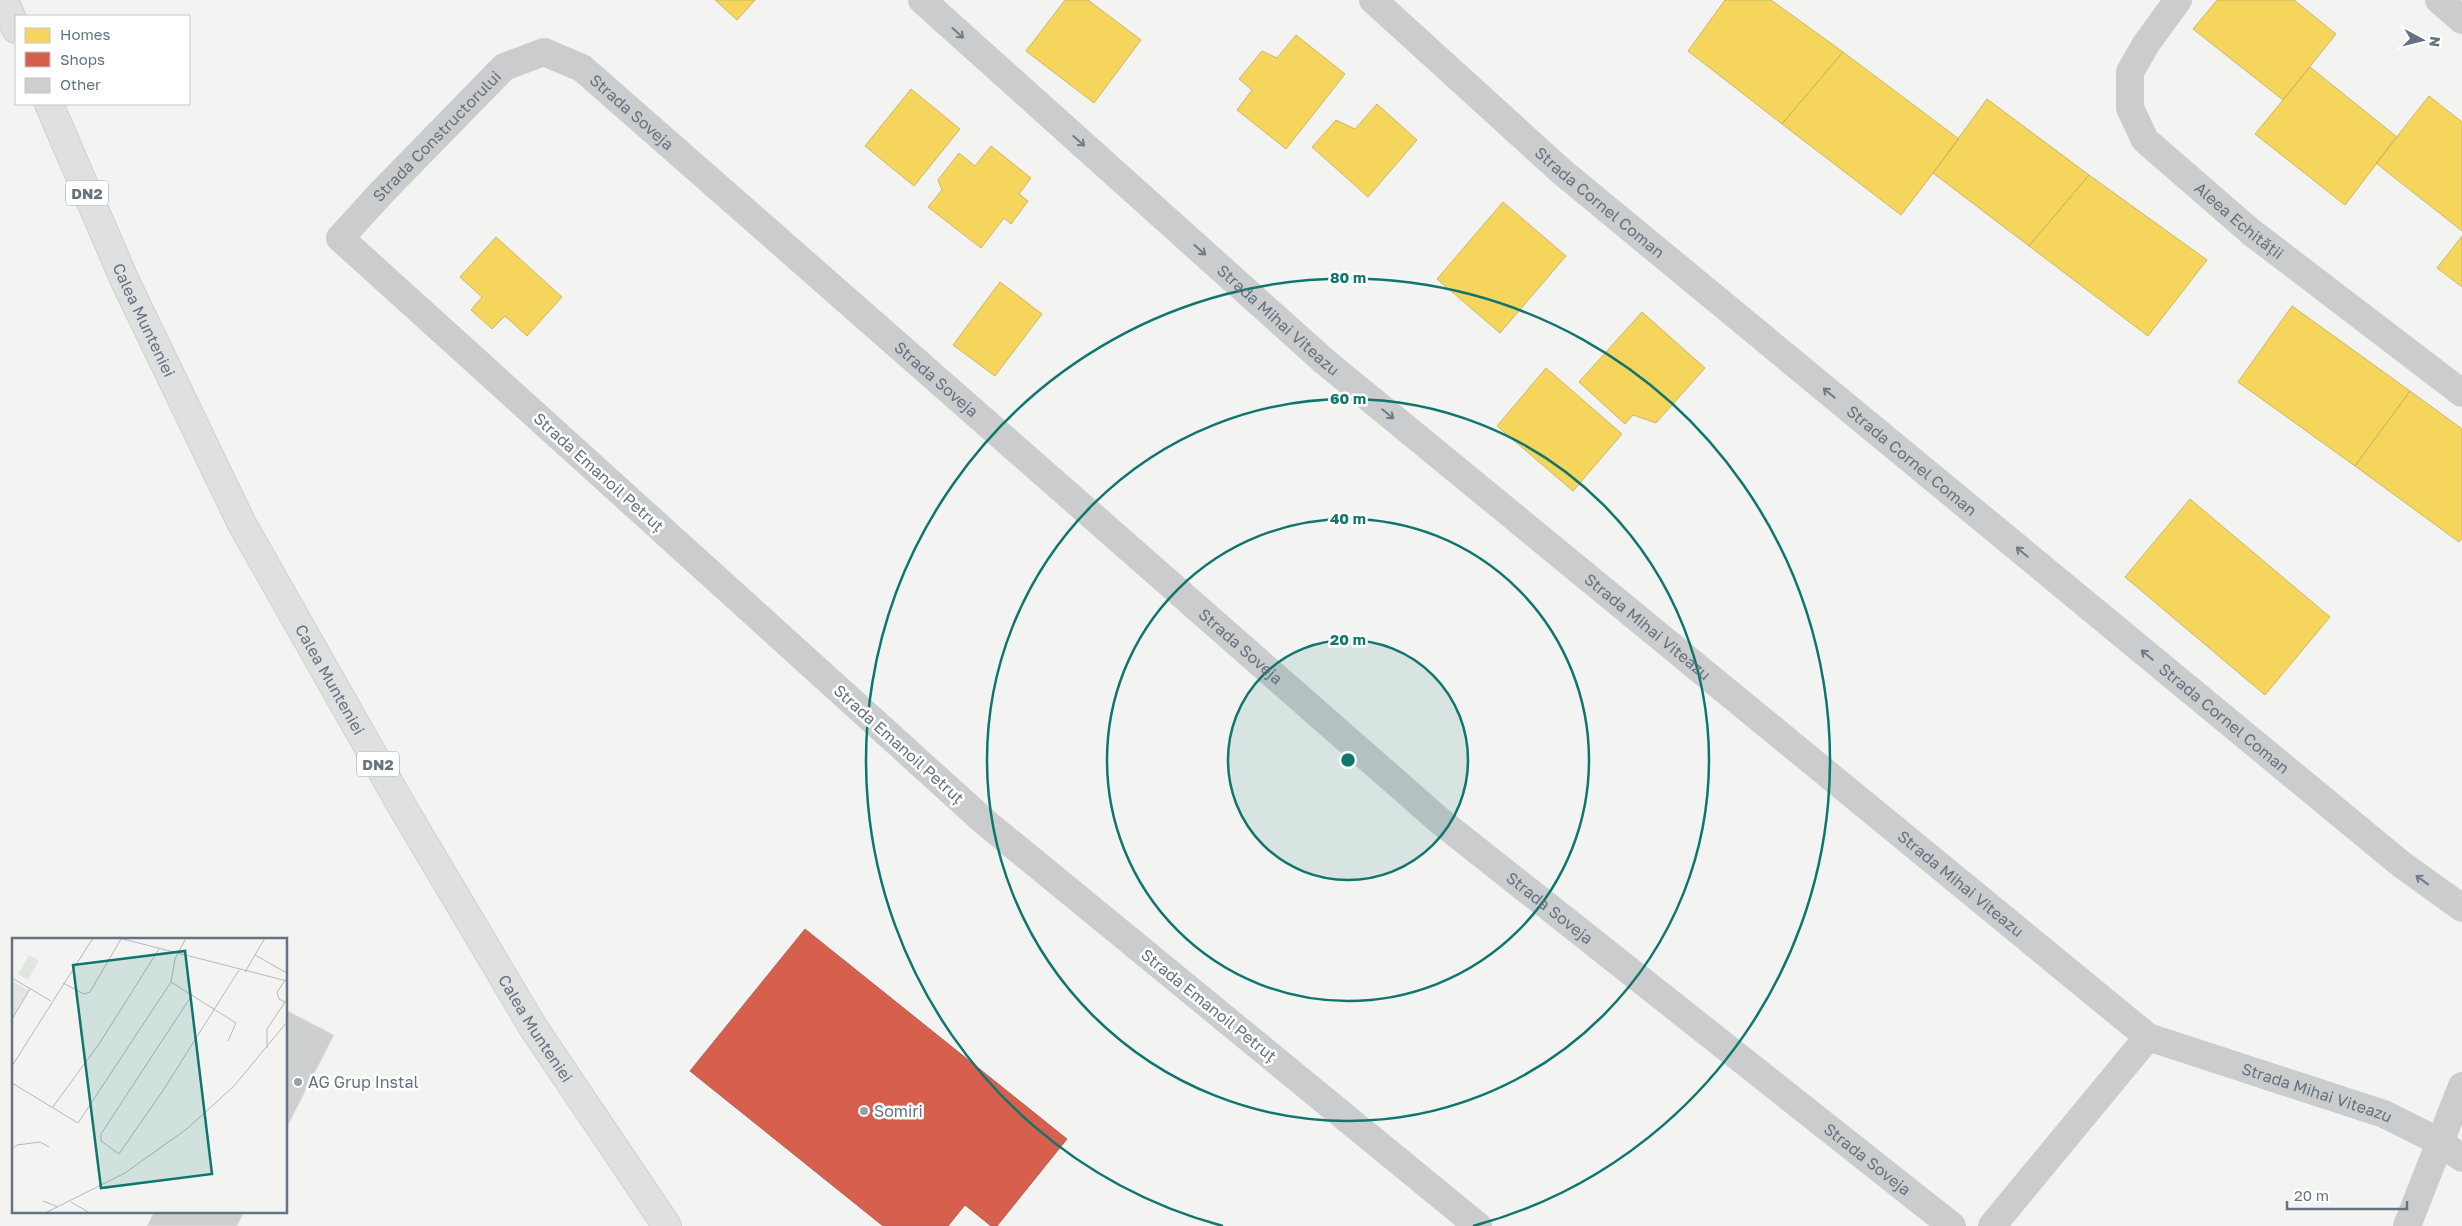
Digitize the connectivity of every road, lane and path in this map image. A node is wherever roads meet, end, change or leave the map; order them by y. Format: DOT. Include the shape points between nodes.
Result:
graph roads {
  1 [pos="4,0"];
  2 [pos="922,0"];
  3 [pos="1373,0"];
  4 [pos="2178,0"];
  5 [pos="2439,0"];
  6 [pos="2462,20"];
  7 [pos="15,27"];
  8 [pos="544,52"];
  9 [pos="49,105"];
  10 [pos="340,238"];
  11 [pos="2462,393"];
  12 [pos="2462,908"];
  13 [pos="2148,1037"];
  14 [pos="2462,1086"];
  15 [pos="2440,1142"];
  16 [pos="2462,1158"];
  17 [pos="667,1226"];
  18 [pos="1478,1226"];
  19 [pos="1952,1226"];
  20 [pos="1992,1226"];
  21 [pos="2407,1226"];
  1 -- 7 [label="main road"];
  2 -- 13 [label="street, Strada Mihai Viteazu, one-way" via="1324,361"];
  12 -- 3 [label="street, Strada Cornel Coman, one-way" via="2401,864 1568,177"];
  4 -- 11 [label="street, Aleea Echității" via="2130,72 2130,108 2145,140 2251,232"];
  5 -- 6 [label="street"];
  8 -- 10 [label="street, Strada Constructorului" via="504,67"];
  8 -- 19 [label="street, Strada Soveja" via="582,68 1440,821"];
  9 -- 17 [label="main road, Calea Munteniei / DN2" via="126,282 242,524 403,808 533,1028"];
  10 -- 18 [label="street, Strada Emanoil Petruț" via="985,822"];
  13 -- 15 [label="street, Strada Mihai Viteazu" via="2384,1114"];
  13 -- 20 [label="street"];
  14 -- 15 [label="street"];
  15 -- 16 [label="street, Strada Mihai Viteazu"];
  15 -- 21 [label="street"];
}
